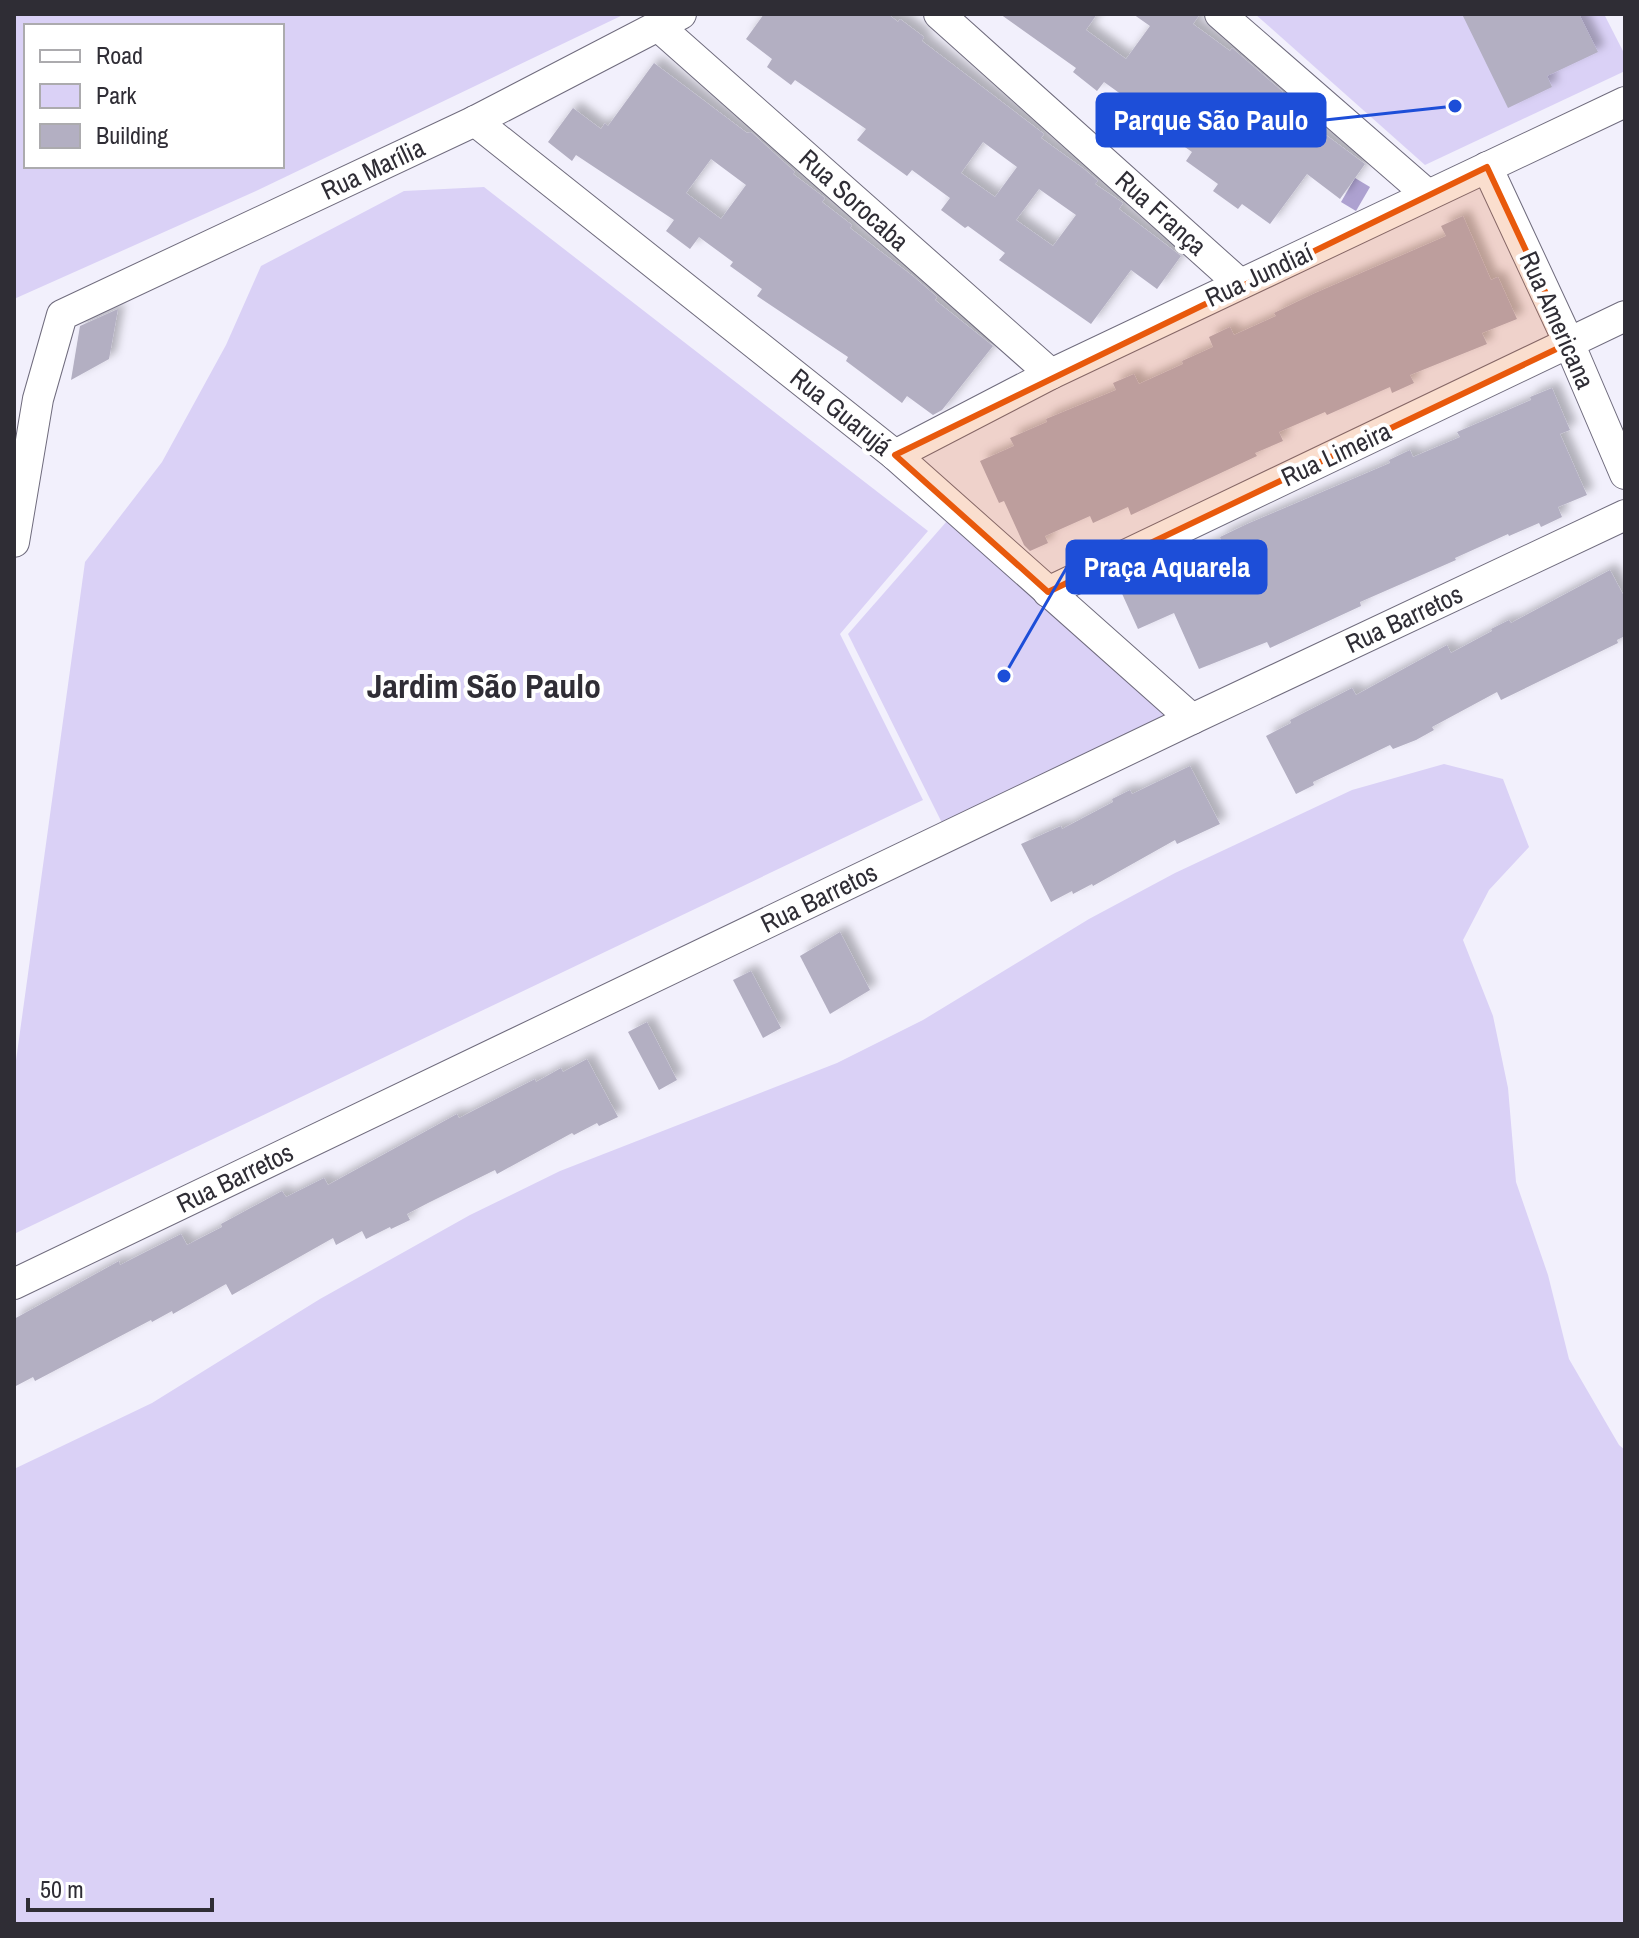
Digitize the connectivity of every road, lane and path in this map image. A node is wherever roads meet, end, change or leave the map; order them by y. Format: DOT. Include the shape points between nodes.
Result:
graph roads {
  1 [pos="939,14"];
  2 [pos="1220,14"];
  3 [pos="669,20"];
  4 [pos="1625,102"];
  5 [pos="475,121"];
  6 [pos="1487,167"];
  7 [pos="1428,195"];
  8 [pos="1240,284"];
  9 [pos="1625,316"];
  10 [pos="1569,343"];
  11 [pos="1051,374"];
  12 [pos="26,405"];
  13 [pos="895,455"];
  14 [pos="1625,474"];
  15 [pos="1625,515"];
  16 [pos="14,542"];
  17 [pos="1048,592"];
  18 [pos="1192,719"];
  19 [pos="14,1284"];
  1 -- 8 [label="street, Rua França"];
  2 -- 7 [label="street"];
  3 -- 5 [label="street, Rua Marília"];
  3 -- 11 [label="street, Rua Sorocaba"];
  4 -- 6 [label="street, Rua Jundiaí"];
  5 -- 12 [label="street, Rua Marília" via="62,315"];
  5 -- 13 [label="street, Rua Guarujá"];
  6 -- 7 [label="street, Rua Jundiaí"];
  6 -- 10 [label="street, Rua Americana"];
  7 -- 8 [label="street, Rua Jundiaí"];
  8 -- 11 [label="street, Rua Jundiaí"];
  9 -- 10 [label="street, Rua Limeira"];
  10 -- 14 [label="street, Rua Americana"];
  10 -- 17 [label="street, Rua Limeira"];
  11 -- 13 [label="street, Rua Jundiaí"];
  12 -- 16 [label="street"];
  13 -- 17 [label="street, Rua Guarujá"];
  15 -- 18 [label="street, Rua Barretos"];
  17 -- 18 [label="street, Rua Guarujá"];
  18 -- 19 [label="street, Rua Barretos"];
}
